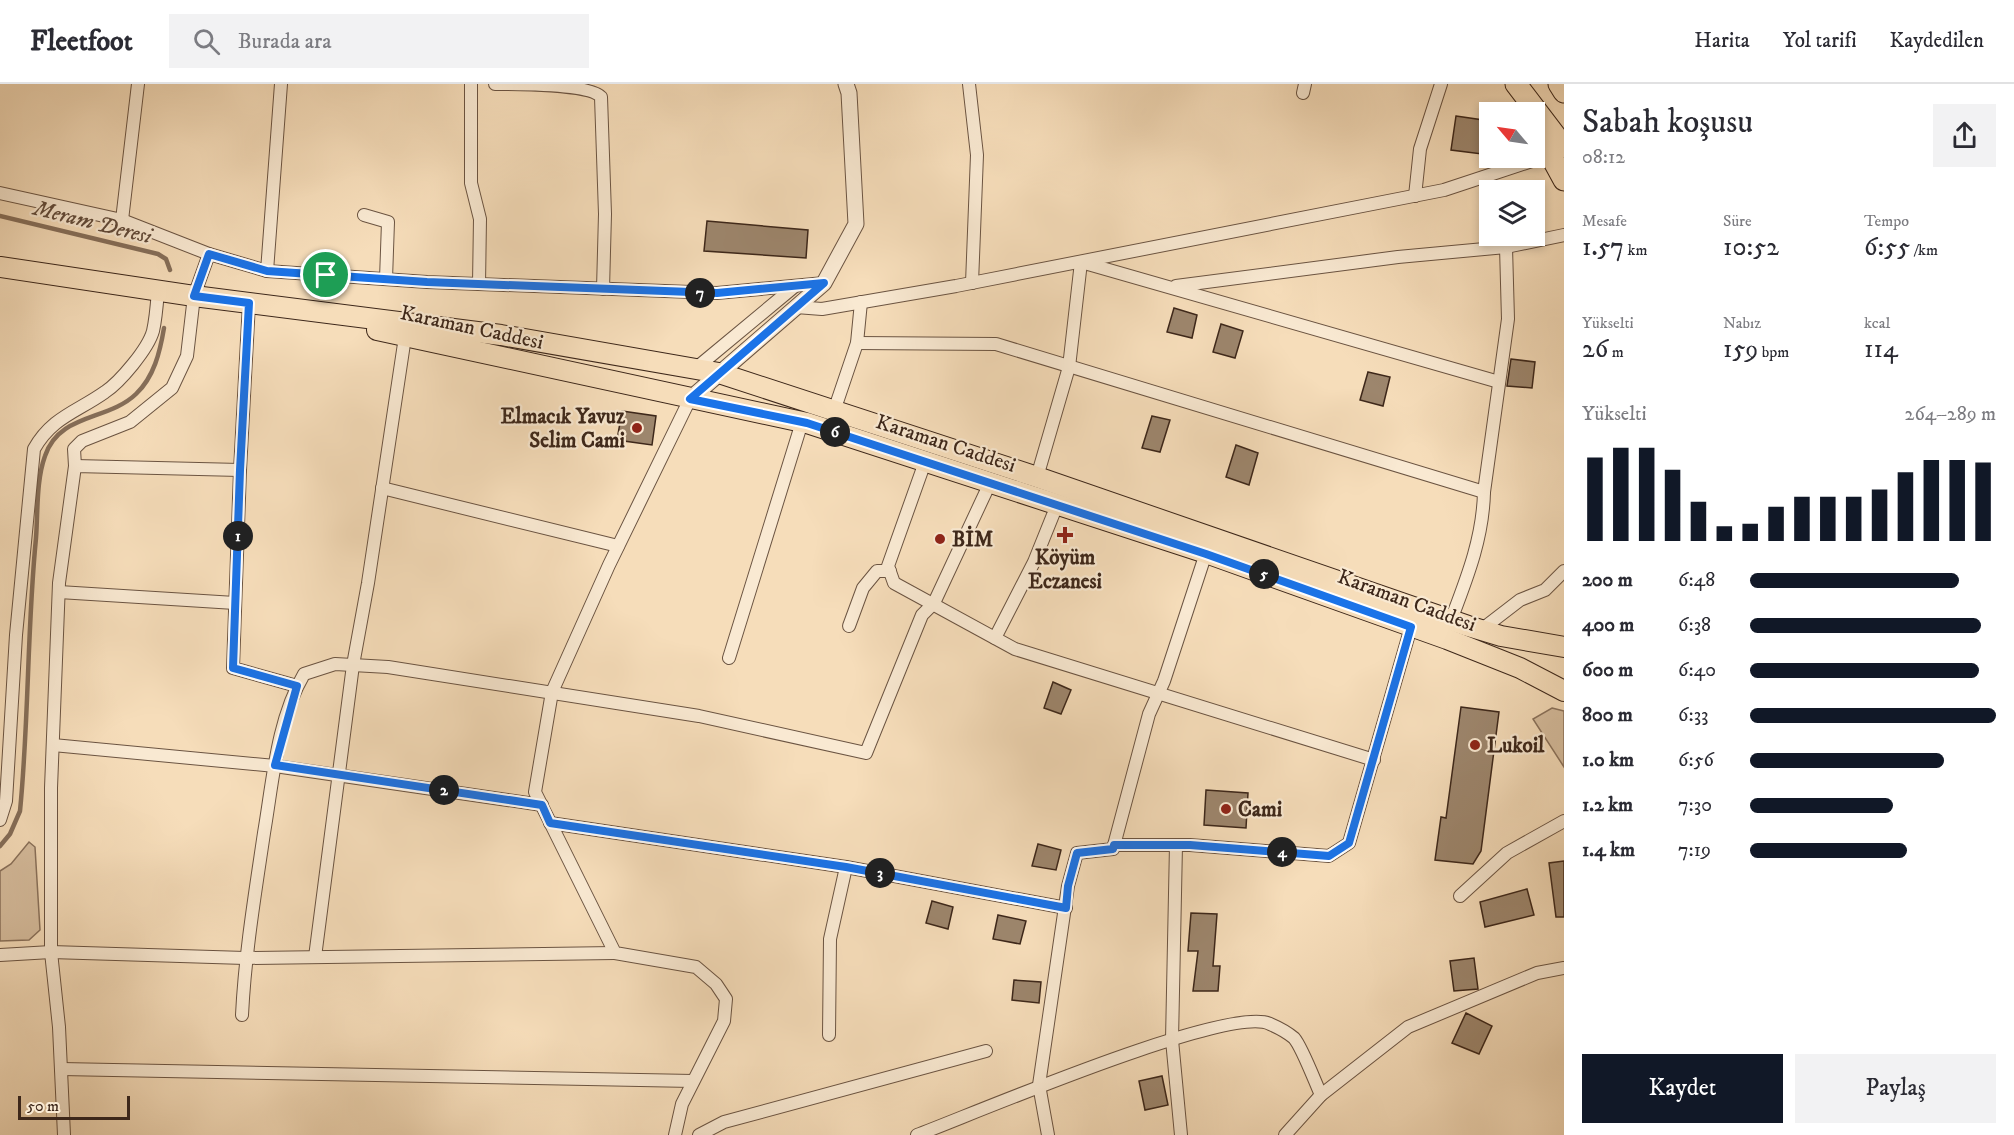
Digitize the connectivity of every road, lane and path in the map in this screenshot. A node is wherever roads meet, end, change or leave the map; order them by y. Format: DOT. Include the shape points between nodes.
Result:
graph roads {
  1 [pos="138,84"];
  2 [pos="281,84"];
  3 [pos="471,84"];
  4 [pos="495,84"];
  5 [pos="846,84"];
  6 [pos="969,84"];
  7 [pos="1441,84"];
  8 [pos="1515,84"];
  9 [pos="1559,84"];
  10 [pos="1564,92"];
  11 [pos="1523,102"];
  12 [pos="1545,137"];
  13 [pos="1557,151"];
  14 [pos="1564,180"];
  15 [pos="0,193"];
  16 [pos="1415,196"];
  17 [pos="364,215"];
  18 [pos="123,220"];
  19 [pos="1564,235"];
  20 [pos="1506,247"];
  21 [pos="209,254"];
  22 [pos="1081,262"];
  23 [pos="0,267"];
  24 [pos="267,271"];
  25 [pos="386,279"];
  26 [pos="824,283"];
  27 [pos="972,283"];
  28 [pos="479,284"];
  29 [pos="795,286"];
  30 [pos="1172,286"];
  31 [pos="603,289"];
  32 [pos="158,290"];
  33 [pos="194,296"];
  34 [pos="861,302"];
  35 [pos="253,303"];
  36 [pos="796,307"];
  37 [pos="405,337"];
  38 [pos="857,343"];
  39 [pos="1070,367"];
  40 [pos="694,369"];
  41 [pos="719,373"];
  42 [pos="1499,382"];
  43 [pos="690,399"];
  44 [pos="834,411"];
  45 [pos="802,422"];
  46 [pos="925,462"];
  47 [pos="75,466"];
  48 [pos="240,470"];
  49 [pos="1037,477"];
  50 [pos="990,483"];
  51 [pos="382,488"];
  52 [pos="1484,492"];
  53 [pos="1058,505"];
  54 [pos="618,546"];
  55 [pos="1206,554"];
  56 [pos="890,571"];
  57 [pos="1564,571"];
  58 [pos="59,592"];
  59 [pos="235,603"];
  60 [pos="934,603"];
  61 [pos="1451,620"];
  62 [pos="849,626"];
  63 [pos="1411,627"];
  64 [pos="1481,630"];
  65 [pos="995,638"];
  66 [pos="1564,647"];
  67 [pos="729,658"];
  68 [pos="353,665"];
  69 [pos="0,670"];
  70 [pos="14,673"];
  71 [pos="297,686"];
  72 [pos="1564,691"];
  73 [pos="552,692"];
  74 [pos="1159,693"];
  75 [pos="53,745"];
  76 [pos="1374,760"];
  77 [pos="275,765"];
  78 [pos="339,775"];
  79 [pos="542,805"];
  80 [pos="0,819"];
  81 [pos="1564,822"];
  82 [pos="550,823"];
  83 [pos="1114,845"];
  84 [pos="1176,845"];
  85 [pos="846,867"];
  86 [pos="1460,896"];
  87 [pos="1066,908"];
  88 [pos="51,952"];
  89 [pos="615,953"];
  90 [pos="0,955"];
  91 [pos="315,957"];
  92 [pos="245,958"];
  93 [pos="1564,968"];
  94 [pos="242,1015"];
  95 [pos="829,1035"];
  96 [pos="1172,1040"];
  97 [pos="986,1052"];
  98 [pos="61,1069"];
  99 [pos="693,1081"];
  100 [pos="1039,1085"];
  101 [pos="1321,1095"];
  102 [pos="940,1131"];
  103 [pos="64,1135"];
  104 [pos="675,1135"];
  105 [pos="699,1135"];
  106 [pos="917,1135"];
  107 [pos="1048,1135"];
  108 [pos="1181,1135"];
  109 [pos="1285,1135"];
  1 -- 18 [label="street"];
  2 -- 24 [label="street"];
  3 -- 28 [label="street" via="471,183 480,219"];
  4 -- 31 [label="street" via="591,90 601,97"];
  5 -- 26 [label="street" via="856,224"];
  6 -- 27 [label="street" via="977,155"];
  7 -- 16 [label="street" via="1420,149"];
  8 -- 11 [label="highway"];
  8 -- 13 [label="highway"];
  9 -- 10 [label="highway"];
  12 -- 13 [label="highway"];
  13 -- 14 [label="highway"];
  13 -- 16 [label="street" via="1444,190"];
  15 -- 18 [label="street"];
  16 -- 22 [label="street"];
  17 -- 25 [label="street" via="388,222"];
  18 -- 21 [label="street"];
  19 -- 20 [label="street"];
  20 -- 30 [label="street"];
  20 -- 42 [label="street" via="1508,319"];
  21 -- 24 [label="street"];
  21 -- 33 [label="street"];
  22 -- 27 [label="street"];
  22 -- 30 [label="street"];
  22 -- 39 [label="street"];
  23 -- 32 [label="main road, Karaman Caddesi"];
  24 -- 25 [label="street"];
  25 -- 28 [label="street"];
  26 -- 29 [label="street"];
  26 -- 36 [label="street"];
  27 -- 34 [label="street"];
  28 -- 31 [label="street"];
  29 -- 31 [label="street" via="717,293"];
  29 -- 40 [label="street"];
  30 -- 42 [label="street"];
  32 -- 33 [label="main road, Karaman Caddesi"];
  32 -- 70 [label="street" via="153,333 141,354 106,391 57,420 34,449"];
  33 -- 35 [label="main road, Karaman Caddesi"];
  33 -- 47 [label="street" via="187,356 172,388 130,422 82,441 74,449"];
  34 -- 36 [label="street" via="822,309"];
  34 -- 38 [label="street"];
  35 -- 37 [label="main road, Karaman Caddesi"];
  35 -- 40 [label="main road, Karaman Caddesi" via="501,335"];
  35 -- 48 [label="street"];
  36 -- 41 [label="street"];
  37 -- 43 [label="main road, Karaman Caddesi"];
  37 -- 51 [label="street"];
  38 -- 39 [label="street" via="996,344"];
  38 -- 44 [label="street"];
  39 -- 49 [label="street"];
  39 -- 52 [label="street"];
  40 -- 41 [label="main road, Karaman Caddesi"];
  41 -- 43 [label="street"];
  41 -- 44 [label="main road, Karaman Caddesi"];
  42 -- 52 [label="street"];
  43 -- 45 [label="main road, Karaman Caddesi"];
  43 -- 54 [label="street"];
  44 -- 49 [label="main road, Karaman Caddesi"];
  45 -- 46 [label="main road, Karaman Caddesi"];
  45 -- 67 [label="street"];
  46 -- 50 [label="main road, Karaman Caddesi"];
  46 -- 56 [label="street" via="888,566"];
  47 -- 48 [label="street"];
  47 -- 58 [label="street"];
  48 -- 59 [label="street"];
  49 -- 61 [label="main road, Karaman Caddesi"];
  50 -- 53 [label="main road, Karaman Caddesi"];
  50 -- 60 [label="street"];
  51 -- 54 [label="street"];
  51 -- 68 [label="street"];
  52 -- 61 [label="street" via="1483,518 1473,562"];
  53 -- 55 [label="main road, Karaman Caddesi"];
  53 -- 65 [label="street"];
  54 -- 73 [label="street"];
  55 -- 63 [label="main road, Karaman Caddesi"];
  55 -- 74 [label="street"];
  56 -- 60 [label="street" via="894,583"];
  56 -- 62 [label="street" via="877,571 868,580"];
  57 -- 64 [label="street" via="1545,590 1520,600"];
  58 -- 59 [label="street"];
  58 -- 75 [label="street"];
  59 -- 71 [label="street" via="233,668"];
  60 -- 65 [label="street"];
  60 -- 73 [label="street" via="922,615 866,753 699,716"];
  61 -- 64 [label="main road, Karaman Caddesi"];
  63 -- 72 [label="main road, Karaman Caddesi" via="1502,661"];
  63 -- 76 [label="street"];
  64 -- 66 [label="main road, Karaman Caddesi"];
  65 -- 74 [label="street" via="1015,649"];
  68 -- 71 [label="street" via="335,664 304,674"];
  68 -- 73 [label="street"];
  68 -- 78 [label="street"];
  69 -- 70 [label="street"];
  70 -- 80 [label="street" via="6,801"];
  71 -- 77 [label="street"];
  73 -- 79 [label="street" via="535,792"];
  74 -- 76 [label="street"];
  74 -- 83 [label="street" via="1149,714"];
  75 -- 77 [label="street"];
  75 -- 88 [label="street"];
  76 -- 84 [label="street" via="1349,843 1329,856"];
  77 -- 78 [label="street"];
  77 -- 92 [label="street"];
  78 -- 79 [label="street"];
  78 -- 91 [label="street"];
  79 -- 82 [label="street"];
  81 -- 86 [label="street" via="1507,853"];
  82 -- 85 [label="street"];
  82 -- 89 [label="street"];
  83 -- 84 [label="street"];
  83 -- 87 [label="street" via="1113,849 1077,853"];
  84 -- 96 [label="street"];
  85 -- 87 [label="street"];
  85 -- 95 [label="street" via="830,939"];
  87 -- 100 [label="street"];
  88 -- 90 [label="street"];
  88 -- 92 [label="street"];
  88 -- 98 [label="street"];
  89 -- 91 [label="street"];
  89 -- 99 [label="street" via="696,967 726,999 724,1021"];
  91 -- 92 [label="street"];
  92 -- 94 [label="street"];
  93 -- 101 [label="street" via="1537,973 1408,1027"];
  96 -- 100 [label="street"];
  96 -- 101 [label="street" via="1237,1024 1268,1022 1294,1038"];
  96 -- 108 [label="street"];
  97 -- 105 [label="street" via="724,1122"];
  98 -- 99 [label="street"];
  98 -- 103 [label="street"];
  99 -- 104 [label="street" via="682,1104"];
  100 -- 102 [label="street"];
  100 -- 107 [label="street"];
  101 -- 109 [label="street"];
  102 -- 106 [label="street"];
}
